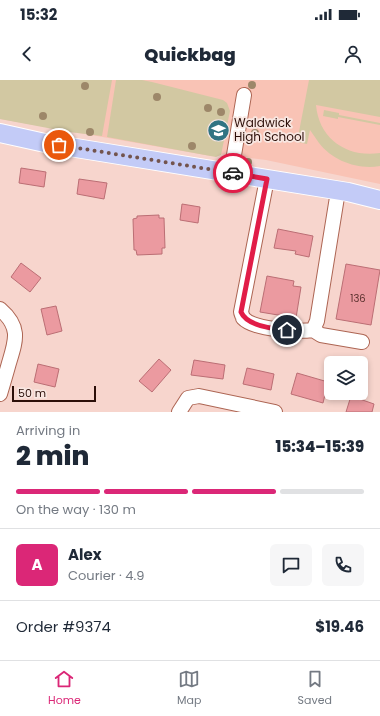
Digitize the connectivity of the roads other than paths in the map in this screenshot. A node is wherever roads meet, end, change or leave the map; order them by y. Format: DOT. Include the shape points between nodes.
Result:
graph roads {
  1 [pos="244,95"];
  2 [pos="0,133"];
  3 [pos="231,173"];
  4 [pos="267,179"];
  5 [pos="338,191"];
  6 [pos="380,200"];
  7 [pos="0,309"];
  8 [pos="313,330"];
  9 [pos="362,342"];
  10 [pos="0,394"];
  11 [pos="179,412"];
  12 [pos="275,412"];
  1 -- 3 [label="street"];
  2 -- 3 [label="main road" via="45,143"];
  3 -- 4 [label="main road"];
  4 -- 5 [label="main road"];
  4 -- 8 [label="street" via="241,312 243,318 250,322 274,329 300,332"];
  5 -- 6 [label="main road"];
  5 -- 8 [label="street" via="317,321"];
  7 -- 10 [label="street" via="12,322 16,342"];
  8 -- 9 [label="street" via="321,335"];
  11 -- 12 [label="street" via="188,398 200,396"];
}
